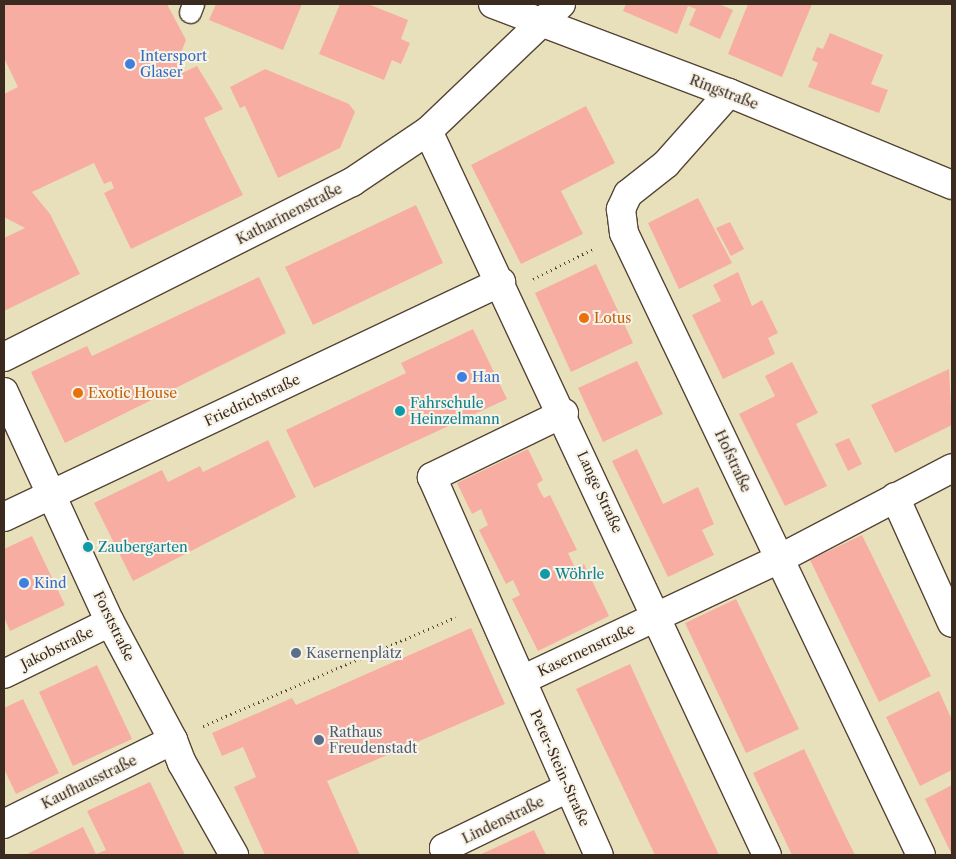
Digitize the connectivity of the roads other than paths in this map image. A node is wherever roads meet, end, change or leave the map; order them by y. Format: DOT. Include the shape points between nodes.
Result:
graph roads {
  1 [pos="493,4"];
  2 [pos="561,4"];
  3 [pos="540,22"];
  4 [pos="729,93"];
  5 [pos="428,131"];
  6 [pos="952,185"];
  7 [pos="504,288"];
  8 [pos="4,357"];
  9 [pos="4,392"];
  10 [pos="564,413"];
  11 [pos="952,468"];
  12 [pos="53,494"];
  13 [pos="895,496"];
  14 [pos="4,517"];
  15 [pos="779,559"];
  16 [pos="658,617"];
  17 [pos="110,622"];
  18 [pos="952,623"];
  19 [pos="4,674"];
  20 [pos="522,680"];
  21 [pos="173,740"];
  22 [pos="568,788"];
  23 [pos="4,824"];
  24 [pos="440,853"];
  25 [pos="234,855"];
  26 [pos="600,855"];
  27 [pos="767,855"];
  28 [pos="921,855"];
  1 -- 3 [label="street, Ringstraße"];
  2 -- 3 [label="street, Katharinenstraße"];
  3 -- 4 [label="street, Ringstraße"];
  3 -- 5 [label="street, Katharinenstraße"];
  4 -- 6 [label="street, Ringstraße"];
  4 -- 15 [label="street, Hofstraße" via="666,164 628,194 621,209 624,233"];
  5 -- 7 [label="street, Lange Straße"];
  5 -- 8 [label="street, Katharinenstraße" via="352,182"];
  7 -- 10 [label="street, Lange Straße"];
  7 -- 12 [label="street, Friedrichstraße"];
  9 -- 12 [label="street, Forststraße"];
  10 -- 16 [label="street, Lange Straße"];
  10 -- 20 [label="street, Kasernenstraße" via="432,477"];
  11 -- 13 [label="street, Kasernenstraße"];
  12 -- 14 [label="street, Friedrichstraße"];
  12 -- 17 [label="street, Forststraße"];
  13 -- 15 [label="street, Kasernenstraße"];
  13 -- 18 [label="street"];
  15 -- 16 [label="street, Kasernenstraße"];
  15 -- 28 [label="street, Hofstraße"];
  16 -- 20 [label="street, Kasernenstraße"];
  16 -- 27 [label="street, Lange Straße"];
  17 -- 19 [label="street, Jakobstraße"];
  17 -- 21 [label="street, Forststraße"];
  20 -- 22 [label="street, Peter-Stein-Straße"];
  21 -- 23 [label="street, Kaufhausstraße"];
  21 -- 25 [label="street, Forststraße" via="182,763"];
  22 -- 24 [label="street, Lindenstraße"];
  22 -- 26 [label="street, Peter-Stein-Straße"];
}
